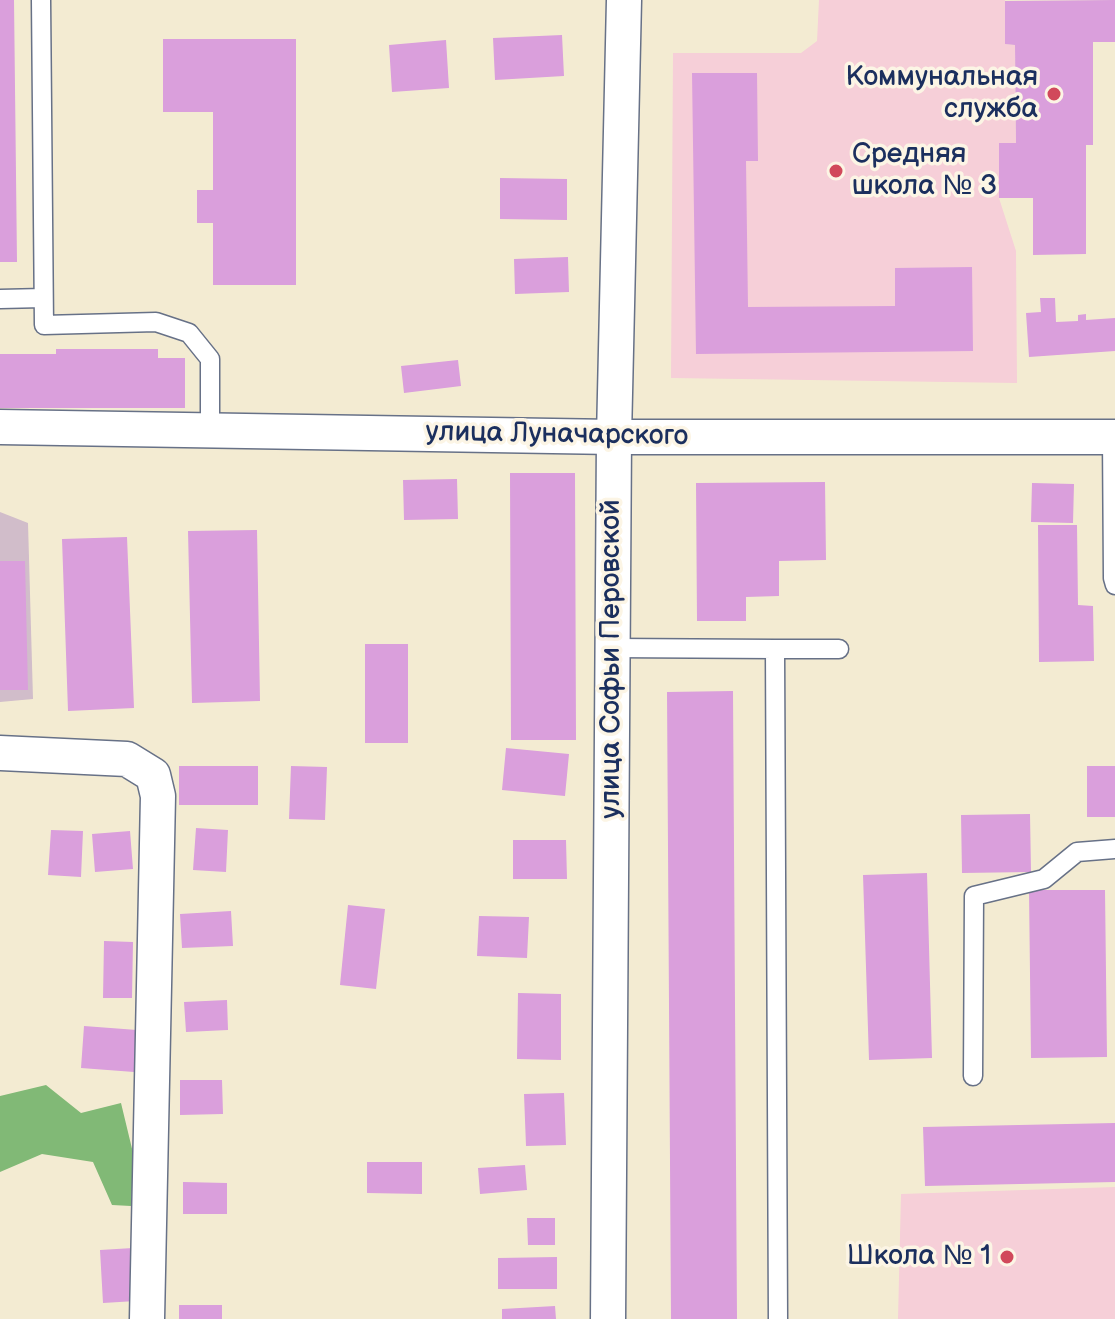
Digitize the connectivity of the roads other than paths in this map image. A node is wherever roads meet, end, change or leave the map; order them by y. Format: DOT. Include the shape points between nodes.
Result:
graph roads {
  1 [pos="41,0"];
  2 [pos="624,0"];
  3 [pos="43,298"];
  4 [pos="0,299"];
  5 [pos="0,427"];
  6 [pos="210,431"];
  7 [pos="614,437"];
  8 [pos="1114,437"];
  9 [pos="1115,585"];
  10 [pos="612,648"];
  11 [pos="775,649"];
  12 [pos="839,649"];
  13 [pos="0,753"];
  14 [pos="1115,849"];
  15 [pos="973,1076"];
  16 [pos="147,1319"];
  17 [pos="608,1319"];
  18 [pos="778,1319"];
  1 -- 3 [label="lane"];
  2 -- 7 [label="street, улица Софьи Перовской"];
  3 -- 4 [label="lane"];
  3 -- 6 [label="lane" via="44,325 156,322 189,333 210,359"];
  5 -- 6 [label="street, улица Луначарского"];
  6 -- 7 [label="street, улица Луначарского"];
  7 -- 8 [label="street, улица Луначарского"];
  7 -- 10 [label="street, улица Софьи Перовской"];
  8 -- 9 [label="lane"];
  10 -- 11 [label="lane"];
  10 -- 17 [label="street, улица Софьи Перовской"];
  11 -- 12 [label="lane"];
  11 -- 18 [label="lane"];
  13 -- 16 [label="street" via="127,759 153,775 158,796"];
  14 -- 15 [label="lane" via="1077,852 1044,879 974,896"];
}
